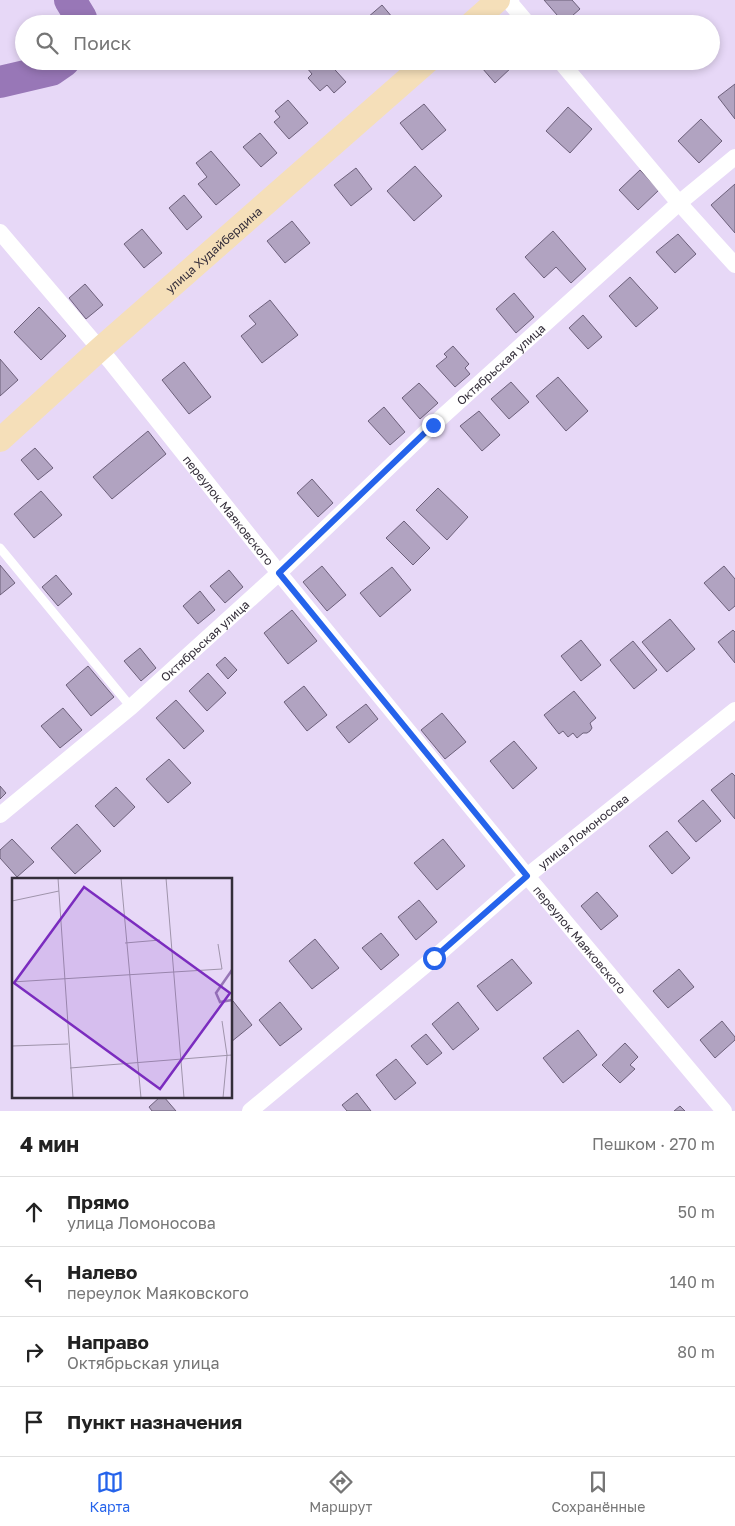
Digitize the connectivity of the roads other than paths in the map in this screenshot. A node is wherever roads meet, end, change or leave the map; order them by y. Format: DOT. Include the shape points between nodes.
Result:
graph roads {
  1 [pos="498,0"];
  2 [pos="511,0"];
  3 [pos="481,15"];
  4 [pos="520,15"];
  5 [pos="418,70"];
  6 [pos="568,70"];
  7 [pos="735,157"];
  8 [pos="679,203"];
  9 [pos="0,232"];
  10 [pos="735,265"];
  11 [pos="100,349"];
  12 [pos="0,440"];
  13 [pos="0,548"];
  14 [pos="279,573"];
  15 [pos="131,707"];
  16 [pos="735,710"];
  17 [pos="0,815"];
  18 [pos="527,876"];
  19 [pos="250,1111"];
  20 [pos="724,1111"];
  1 -- 3 [label="street"];
  2 -- 4 [label="street"];
  5 -- 11 [label="street, улица Худайбердина"];
  6 -- 8 [label="street"];
  7 -- 8 [label="street, Октябрьская улица"];
  8 -- 10 [label="street"];
  8 -- 14 [label="street, Октябрьская улица" via="433,425"];
  9 -- 11 [label="street, переулок Маяковского"];
  11 -- 12 [label="street, улица Худайбердина"];
  11 -- 14 [label="street, переулок Маяковского"];
  13 -- 15 [label="lane"];
  14 -- 15 [label="street, Октябрьская улица"];
  14 -- 18 [label="street, переулок Маяковского"];
  15 -- 17 [label="street, Октябрьская улица"];
  16 -- 18 [label="street, улица Ломоносова"];
  18 -- 19 [label="street, улица Ломоносова"];
  18 -- 20 [label="street, переулок Маяковского"];
}
